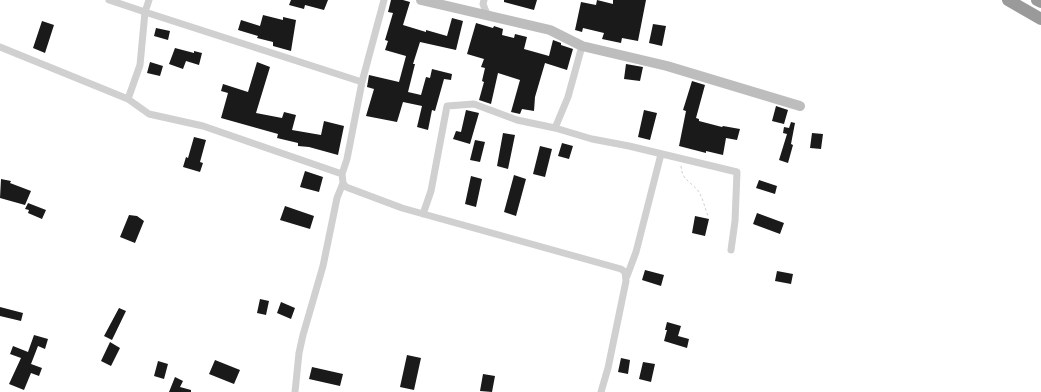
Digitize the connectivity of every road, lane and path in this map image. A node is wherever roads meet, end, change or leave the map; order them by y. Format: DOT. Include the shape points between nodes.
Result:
graph roads {
  1 [pos="109,0"];
  2 [pos="149,0"];
  3 [pos="384,0"];
  4 [pos="421,0"];
  5 [pos="1008,0"];
  6 [pos="1037,0"];
  7 [pos="484,2"];
  8 [pos="1041,2"];
  9 [pos="472,11"];
  10 [pos="145,12"];
  11 [pos="487,14"];
  12 [pos="1041,20"];
  13 [pos="582,46"];
  14 [pos="0,47"];
  15 [pos="362,82"];
  16 [pos="128,99"];
  17 [pos="800,106"];
  18 [pos="555,128"];
  19 [pos="661,154"];
  20 [pos="680,158"];
  21 [pos="342,174"];
  22 [pos="343,183"];
  23 [pos="423,214"];
  24 [pos="708,216"];
  25 [pos="731,250"];
  26 [pos="626,276"];
  27 [pos="295,392"];
  28 [pos="601,392"];
  1 -- 10 [label="street"];
  2 -- 10 [label="street"];
  3 -- 15 [label="street"];
  4 -- 9 [label="street"];
  5 -- 12 [label="highway"];
  6 -- 8 [label="highway"];
  7 -- 9 [label="street"];
  7 -- 11 [label="street"];
  9 -- 11 [label="street"];
  10 -- 15 [label="street"];
  10 -- 16 [label="street" via="140,65"];
  11 -- 13 [label="street" via="550,30"];
  13 -- 17 [label="street" via="667,66"];
  13 -- 18 [label="street" via="568,97"];
  14 -- 16 [label="street"];
  15 -- 21 [label="street"];
  16 -- 21 [label="street" via="149,114 202,126"];
  18 -- 19 [label="street"];
  18 -- 23 [label="street" via="517,120 474,104 447,106 431,191"];
  19 -- 20 [label="street"];
  19 -- 26 [label="street" via="636,252"];
  20 -- 24 [label="path" via="682,174 698,192"];
  20 -- 25 [label="street" via="737,172"];
  21 -- 22 [label="street"];
  22 -- 23 [label="street" via="346,187"];
  22 -- 27 [label="street" via="299,353"];
  23 -- 26 [label="street" via="621,270"];
  26 -- 28 [label="street"];
}
